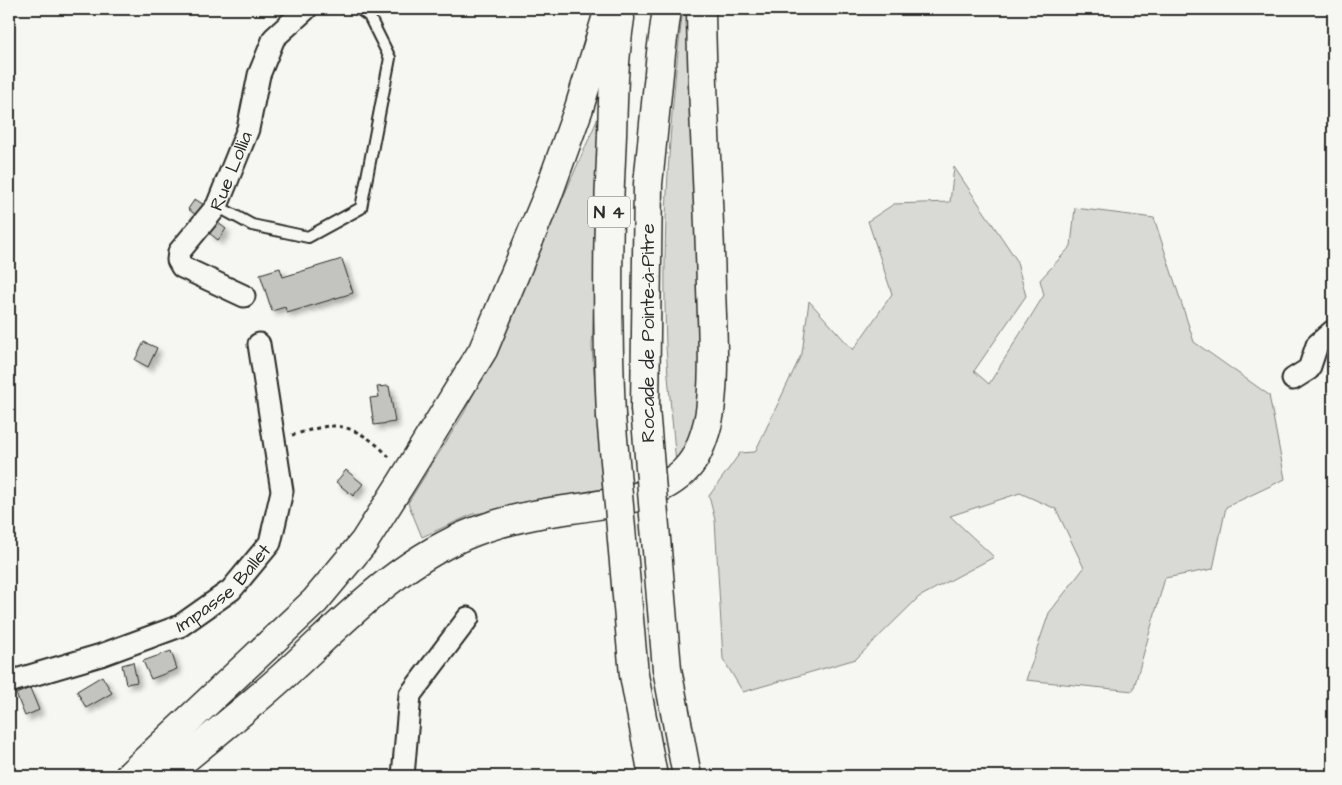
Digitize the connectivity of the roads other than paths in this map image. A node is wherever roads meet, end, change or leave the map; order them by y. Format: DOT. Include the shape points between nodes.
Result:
graph roads {
  1 [pos="306,9"];
  2 [pos="359,9"];
  3 [pos="609,9"];
  4 [pos="621,9"];
  5 [pos="667,9"];
  6 [pos="701,9"];
  7 [pos="217,206"];
  8 [pos="244,296"];
  9 [pos="1333,331"];
  10 [pos="259,344"];
  11 [pos="1293,379"];
  12 [pos="468,618"];
  13 [pos="9,682"];
  14 [pos="128,776"];
  15 [pos="164,776"];
  16 [pos="404,776"];
  17 [pos="653,776"];
  18 [pos="687,776"];
  1 -- 7 [label="street, Rue Lollia" via="274,38 258,75 248,129"];
  2 -- 7 [label="lane" via="369,16 390,58 361,208 308,237 252,225"];
  3 -- 14 [label="highway" via="580,108 483,350 402,482 364,542 315,601"];
  4 -- 17 [label="highway, Rocade de Pointe-à-Pitre / N 4, bridge" via="616,45 610,174 607,316 611,416 634,675"];
  5 -- 18 [label="highway, Rocade de Pointe-à-Pitre / N 4, bridge" via="648,184 645,408 667,669"];
  6 -- 15 [label="highway" via="709,203 712,403 704,436 693,460 676,478 646,495 538,514 449,542 420,557 356,608 280,679"];
  7 -- 8 [label="street, Rue Lollia" via="179,252 178,260 182,267"];
  9 -- 11 [label="street" via="1317,345 1309,369"];
  10 -- 13 [label="street, Impasse Ballet" via="282,491 270,543 231,590 180,626 102,655"];
  12 -- 16 [label="street" via="410,695"];
}
